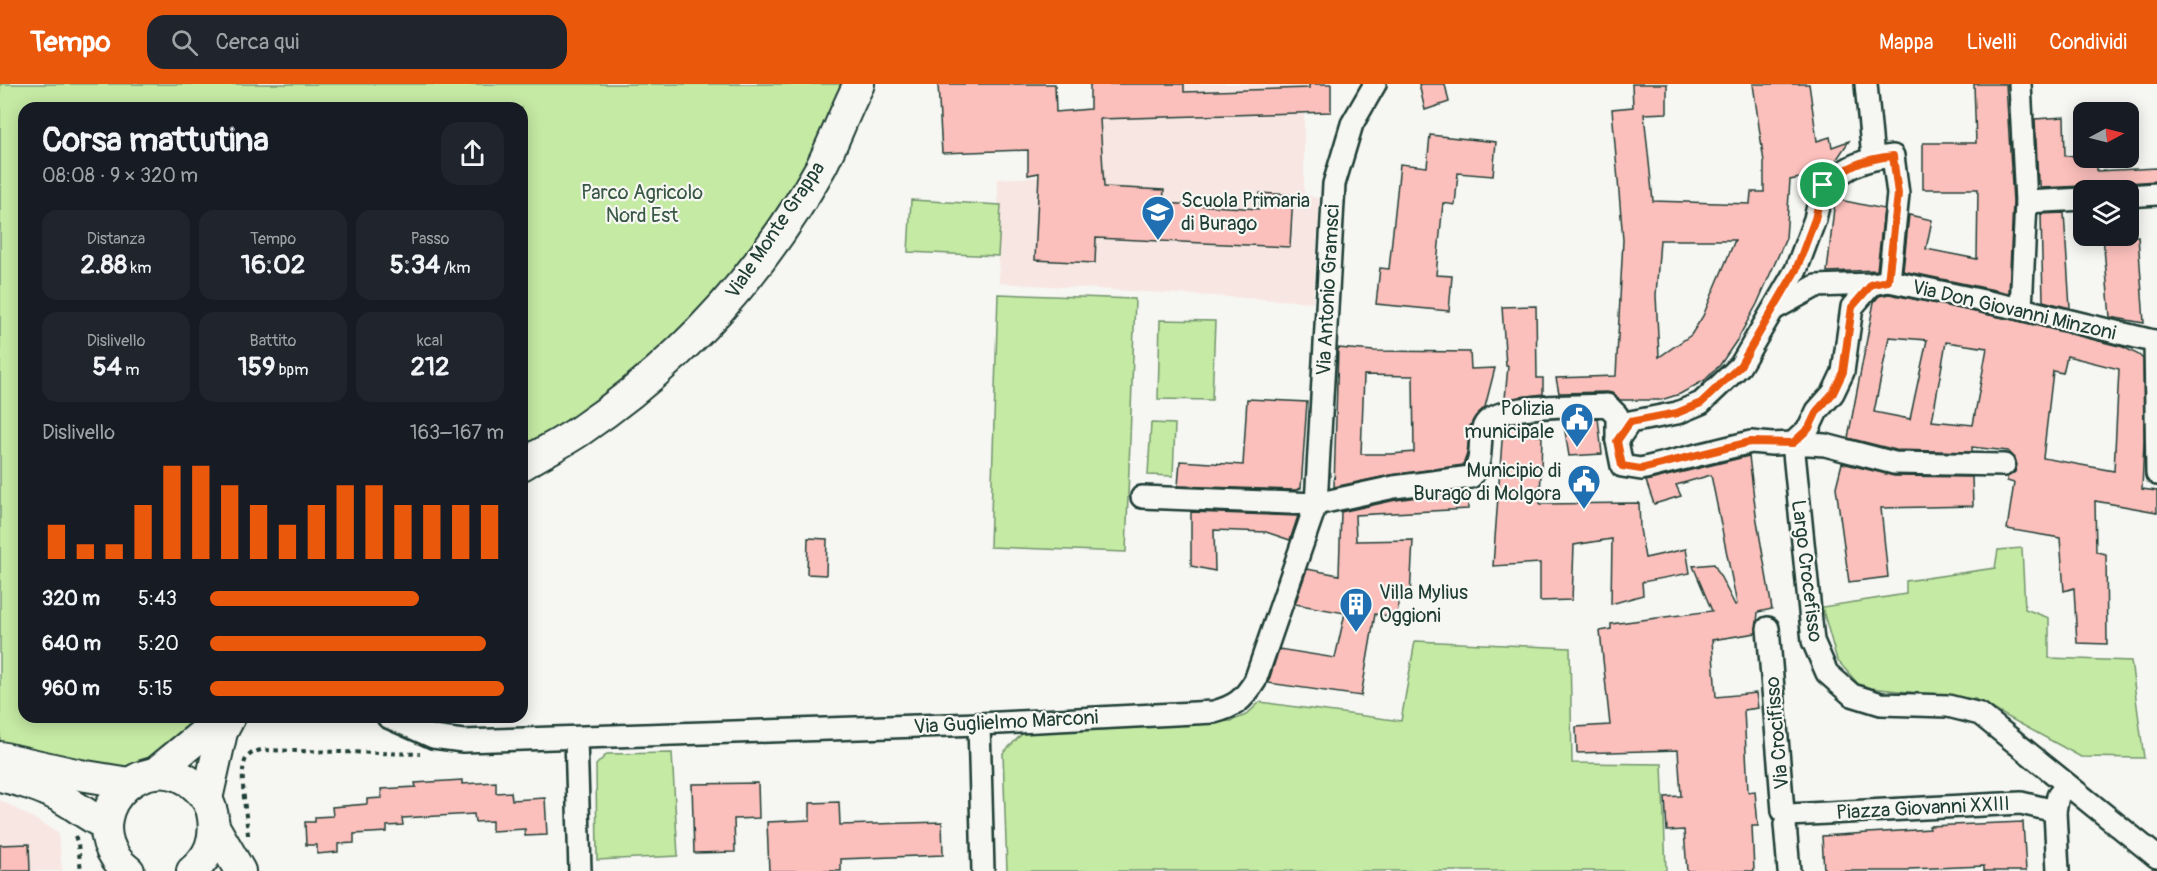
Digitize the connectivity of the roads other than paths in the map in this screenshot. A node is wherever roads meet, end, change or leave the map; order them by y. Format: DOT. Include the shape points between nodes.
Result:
graph roads {
  1 [pos="859,84"];
  2 [pos="1375,84"];
  3 [pos="1866,84"];
  4 [pos="2020,84"];
  5 [pos="1874,158"];
  6 [pos="2157,194"];
  7 [pos="2139,195"];
  8 [pos="2073,200"];
  9 [pos="2026,202"];
  10 [pos="1880,283"];
  11 [pos="2021,309"];
  12 [pos="1773,310"];
  13 [pos="2156,342"];
  14 [pos="1617,441"];
  15 [pos="1793,443"];
  16 [pos="528,461"];
  17 [pos="2004,465"];
  18 [pos="2157,474"];
  19 [pos="1142,497"];
  20 [pos="1316,504"];
  21 [pos="1768,628"];
  22 [pos="214,723"];
  23 [pos="227,723"];
  24 [pos="402,723"];
  25 [pos="979,724"];
  26 [pos="576,738"];
  27 [pos="0,757"];
  28 [pos="0,776"];
  29 [pos="142,778"];
  30 [pos="2067,784"];
  31 [pos="207,799"];
  32 [pos="2055,811"];
  33 [pos="1789,815"];
  34 [pos="106,825"];
  35 [pos="214,828"];
  36 [pos="2157,857"];
  37 [pos="119,867"];
  38 [pos="192,871"];
  39 [pos="240,871"];
  40 [pos="579,871"];
  41 [pos="983,871"];
  42 [pos="1789,871"];
  43 [pos="2058,871"];
  1 -- 16 [label="street, Viale Monte Grappa" via="821,166 752,272 720,310 639,387"];
  2 -- 20 [label="street, Via Antonio Gramsci" via="1352,124 1334,184"];
  3 -- 5 [label="street"];
  4 -- 9 [label="street"];
  5 -- 10 [label="street" via="1893,156 1898,194"];
  5 -- 12 [label="street" via="1851,166 1823,185 1796,270"];
  6 -- 7 [label="street"];
  8 -- 9 [label="street"];
  9 -- 11 [label="street"];
  10 -- 11 [label="street, Via Don Giovanni Minzoni"];
  10 -- 12 [label="street, Via Don Giovanni Minzoni" via="1816,286"];
  10 -- 15 [label="street" via="1852,307 1843,372 1809,428"];
  11 -- 13 [label="street, Via Don Giovanni Minzoni"];
  12 -- 14 [label="street" via="1740,366 1701,403 1677,413 1630,422"];
  13 -- 18 [label="street"];
  14 -- 15 [label="street" via="1622,466 1641,469 1750,442"];
  14 -- 20 [label="street" via="1617,415 1607,405 1511,410 1494,416 1484,425 1479,467 1471,477 1394,487"];
  15 -- 17 [label="street" via="1825,445 1894,464"];
  15 -- 30 [label="street, Largo Crocefisso" via="1812,641 1827,673 1852,695 1881,704 1948,706 1980,714"];
  19 -- 20 [label="street"];
  20 -- 25 [label="street, Via Guglielmo Marconi" via="1255,681 1232,707 1214,712"];
  21 -- 33 [label="street, Via Crocifisso" via="1783,811"];
  22 -- 29 [label="street"];
  23 -- 31 [label="street"];
  24 -- 26 [label="street, Via Guglielmo Marconi" via="433,737 463,741"];
  25 -- 26 [label="street, Via Guglielmo Marconi"];
  25 -- 41 [label="street"];
  26 -- 40 [label="street"];
  27 -- 29 [label="street" via="80,775"];
  28 -- 34 [label="street" via="56,795"];
  29 -- 31 [label="street" via="175,775 193,784"];
  29 -- 34 [label="street" via="120,791"];
  30 -- 32 [label="street" via="2058,796"];
  30 -- 36 [label="street, Largo Crocefisso"];
  31 -- 35 [label="street"];
  32 -- 33 [label="street, Piazza Giovanni XXIII" via="2021,803"];
  32 -- 43 [label="street"];
  33 -- 42 [label="street, Via Crocifisso" via="1785,824"];
  34 -- 37 [label="street" via="108,843"];
  35 -- 38 [label="street" via="211,848"];
  35 -- 39 [label="street"];
}
